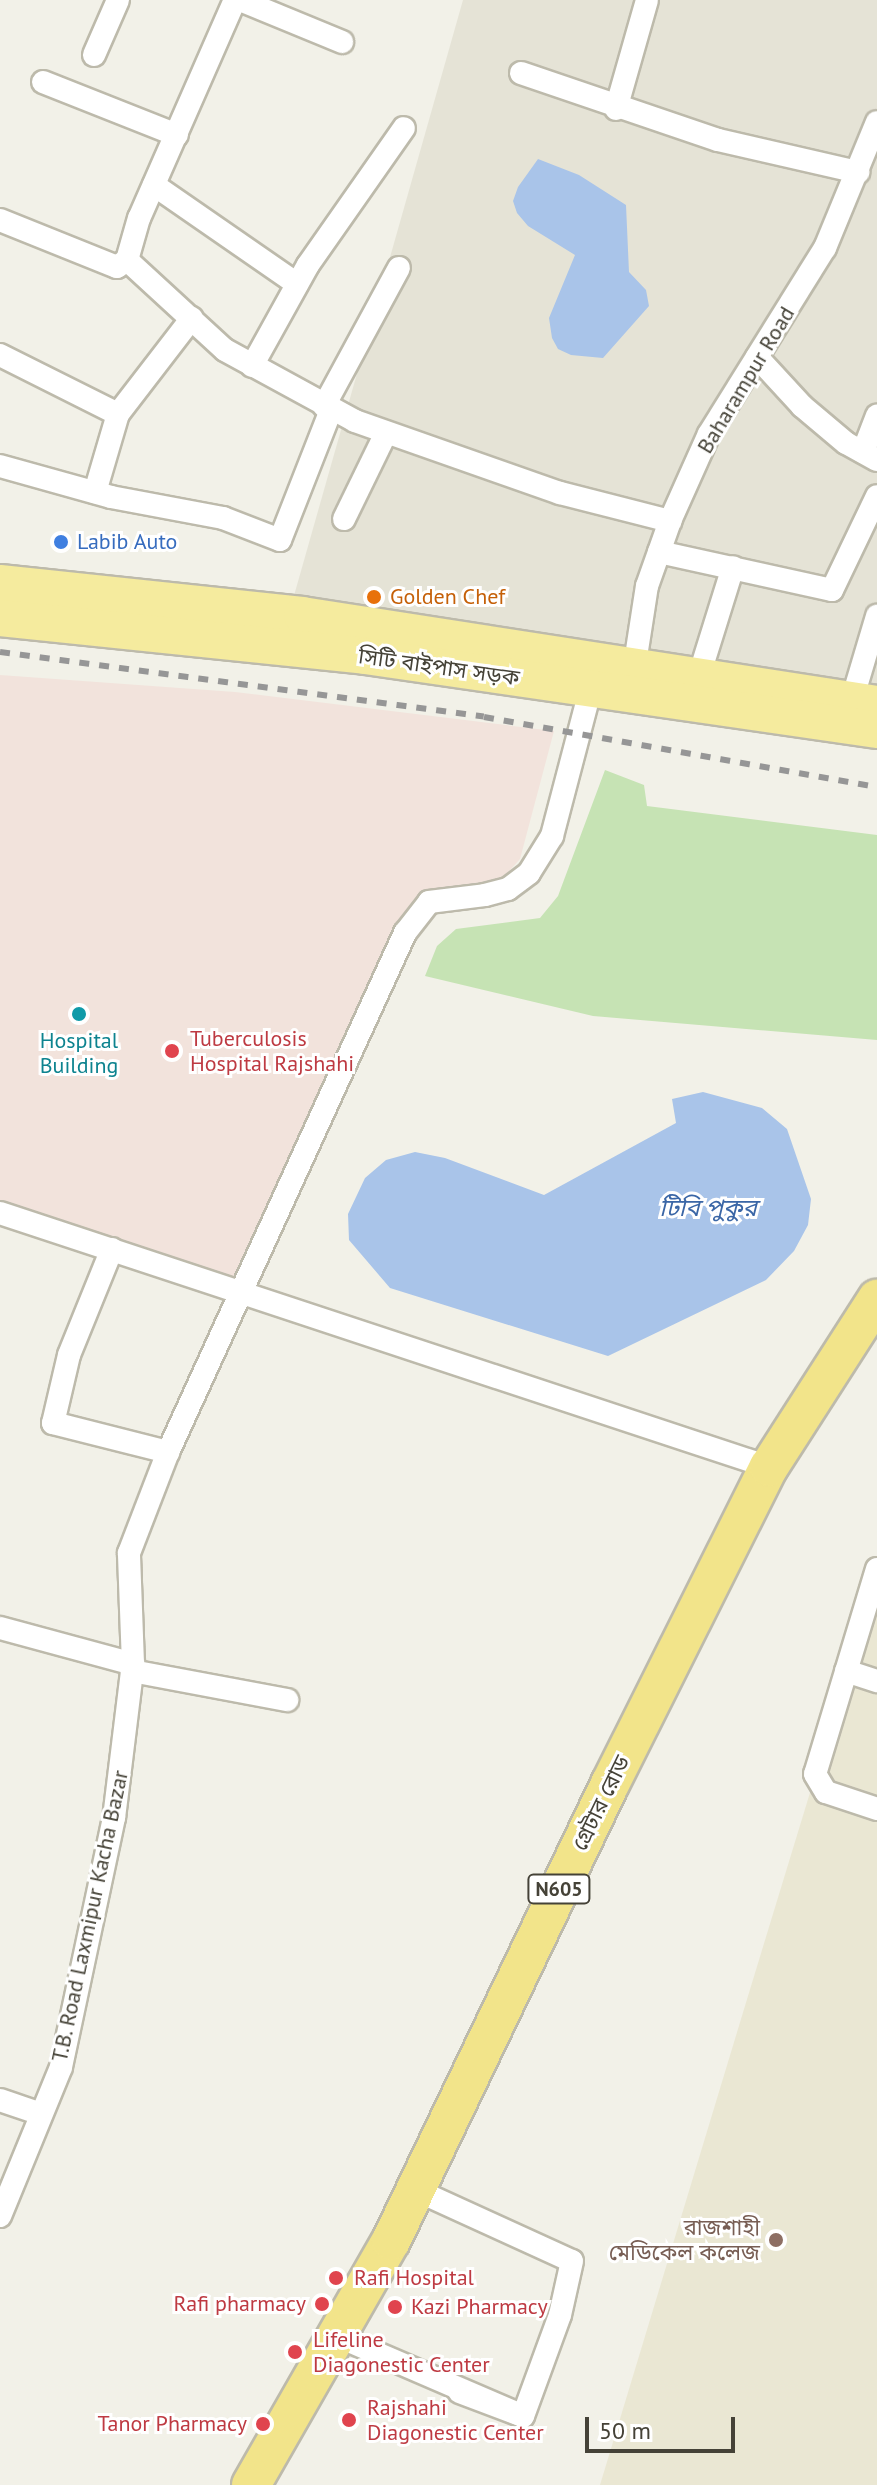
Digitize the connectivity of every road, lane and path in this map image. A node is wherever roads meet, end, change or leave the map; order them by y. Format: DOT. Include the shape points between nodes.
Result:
graph roads {
  1 [pos="118,0"];
  2 [pos="647,0"];
  3 [pos="238,1"];
  4 [pos="294,9"];
  5 [pos="342,42"];
  6 [pos="94,55"];
  7 [pos="521,73"];
  8 [pos="43,82"];
  9 [pos="616,109"];
  10 [pos="877,122"];
  11 [pos="404,128"];
  12 [pos="177,135"];
  13 [pos="858,172"];
  14 [pos="154,185"];
  15 [pos="0,220"];
  16 [pos="0,226"];
  17 [pos="127,260"];
  18 [pos="399,268"];
  19 [pos="297,284"];
  20 [pos="192,318"];
  21 [pos="0,355"];
  22 [pos="757,357"];
  23 [pos="252,366"];
  24 [pos="328,408"];
  25 [pos="118,414"];
  26 [pos="877,416"];
  27 [pos="386,433"];
  28 [pos="870,456"];
  29 [pos="0,466"];
  30 [pos="95,492"];
  31 [pos="877,496"];
  32 [pos="344,519"];
  33 [pos="670,521"];
  34 [pos="659,552"];
  35 [pos="733,567"];
  36 [pos="0,583"];
  37 [pos="877,616"];
  38 [pos="0,618"];
  39 [pos="699,676"];
  40 [pos="632,680"];
  41 [pos="591,687"];
  42 [pos="864,702"];
  43 [pos="877,730"];
  44 [pos="0,1213"];
  45 [pos="112,1249"];
  46 [pos="241,1292"];
  47 [pos="877,1299"];
  48 [pos="877,1330"];
  49 [pos="168,1452"];
  50 [pos="769,1467"];
  51 [pos="877,1569"];
  52 [pos="719,1586"];
  53 [pos="0,1628"];
  54 [pos="132,1667"];
  55 [pos="846,1671"];
  56 [pos="877,1681"];
  57 [pos="287,1700"];
  58 [pos="877,1809"];
  59 [pos="524,1978"];
  60 [pos="0,2100"];
  61 [pos="38,2113"];
  62 [pos="427,2195"];
  63 [pos="0,2216"];
  64 [pos="358,2318"];
  65 [pos="251,2485"];
  66 [pos="274,2485"];
  1 -- 6 [label="street"];
  2 -- 9 [label="street"];
  3 -- 4 [label="street"];
  3 -- 12 [label="street"];
  4 -- 5 [label="street"];
  7 -- 9 [label="street"];
  8 -- 12 [label="street"];
  9 -- 13 [label="street" via="718,140"];
  10 -- 13 [label="street, Baharampur Road"];
  11 -- 19 [label="street"];
  12 -- 14 [label="street"];
  13 -- 22 [label="street, Baharampur Road" via="825,248"];
  14 -- 17 [label="street"];
  14 -- 19 [label="street"];
  15 -- 16 [label="street"];
  15 -- 17 [label="street" via="117,267"];
  17 -- 20 [label="street"];
  18 -- 24 [label="street"];
  19 -- 23 [label="street"];
  20 -- 23 [label="street" via="225,350"];
  20 -- 25 [label="street"];
  21 -- 25 [label="street"];
  22 -- 28 [label="street" via="802,406"];
  22 -- 33 [label="street, Baharampur Road" via="709,434"];
  23 -- 24 [label="street"];
  24 -- 27 [label="street"];
  24 -- 30 [label="street" via="280,540 223,518"];
  25 -- 30 [label="street"];
  26 -- 28 [label="street"];
  27 -- 32 [label="street"];
  27 -- 33 [label="street" via="560,493"];
  29 -- 30 [label="street"];
  31 -- 35 [label="street" via="832,590"];
  33 -- 34 [label="street, Baharampur Road"];
  34 -- 35 [label="street"];
  34 -- 40 [label="street, Baharampur Road" via="639,624"];
  35 -- 39 [label="street"];
  36 -- 40 [label="main road" via="302,615"];
  37 -- 42 [label="street"];
  38 -- 41 [label="main road, সিটি বাইপাস সড়ক" via="365,656"];
  39 -- 40 [label="main road"];
  39 -- 42 [label="main road"];
  40 -- 41 [label="main road, সিটি বাইপাস সড়ক"];
  40 -- 43 [label="main road, সিটি বাইপাস সড়ক"];
  41 -- 46 [label="street, T.B. Road Laxmipur Kacha Bazar" via="552,836 529,873 508,889 429,902 405,933"];
  44 -- 45 [label="street"];
  45 -- 46 [label="street"];
  45 -- 49 [label="street" via="69,1355 53,1423"];
  46 -- 49 [label="street, T.B. Road Laxmipur Kacha Bazar"];
  46 -- 50 [label="street"];
  47 -- 50 [label="highway, গ্রেটার রোড / N605"];
  48 -- 52 [label="highway, গ্রেটার রোড / N605" via="820,1413"];
  49 -- 54 [label="street, T.B. Road Laxmipur Kacha Bazar" via="129,1553"];
  50 -- 52 [label="highway, গ্রেটার রোড / N605"];
  51 -- 55 [label="street"];
  52 -- 59 [label="highway, গ্রেটার রোড / N605"];
  53 -- 54 [label="street"];
  54 -- 57 [label="street"];
  54 -- 61 [label="street, T.B. Road Laxmipur Kacha Bazar" via="111,1833 61,2067"];
  55 -- 56 [label="street"];
  55 -- 58 [label="street" via="815,1774 826,1792"];
  59 -- 62 [label="highway, গ্রেটার রোড / N605"];
  59 -- 64 [label="highway, গ্রেটার রোড / N605" via="391,2241"];
  60 -- 61 [label="street"];
  61 -- 63 [label="street, T.B. Road Laxmipur Kacha Bazar"];
  62 -- 64 [label="highway, গ্রেটার রোড / N605"];
  62 -- 64 [label="street" via="572,2261 560,2315 523,2416 459,2392"];
  64 -- 65 [label="highway, গ্রেটার রোড / N605"];
  64 -- 66 [label="highway, গ্রেটার রোড / N605"];
}
